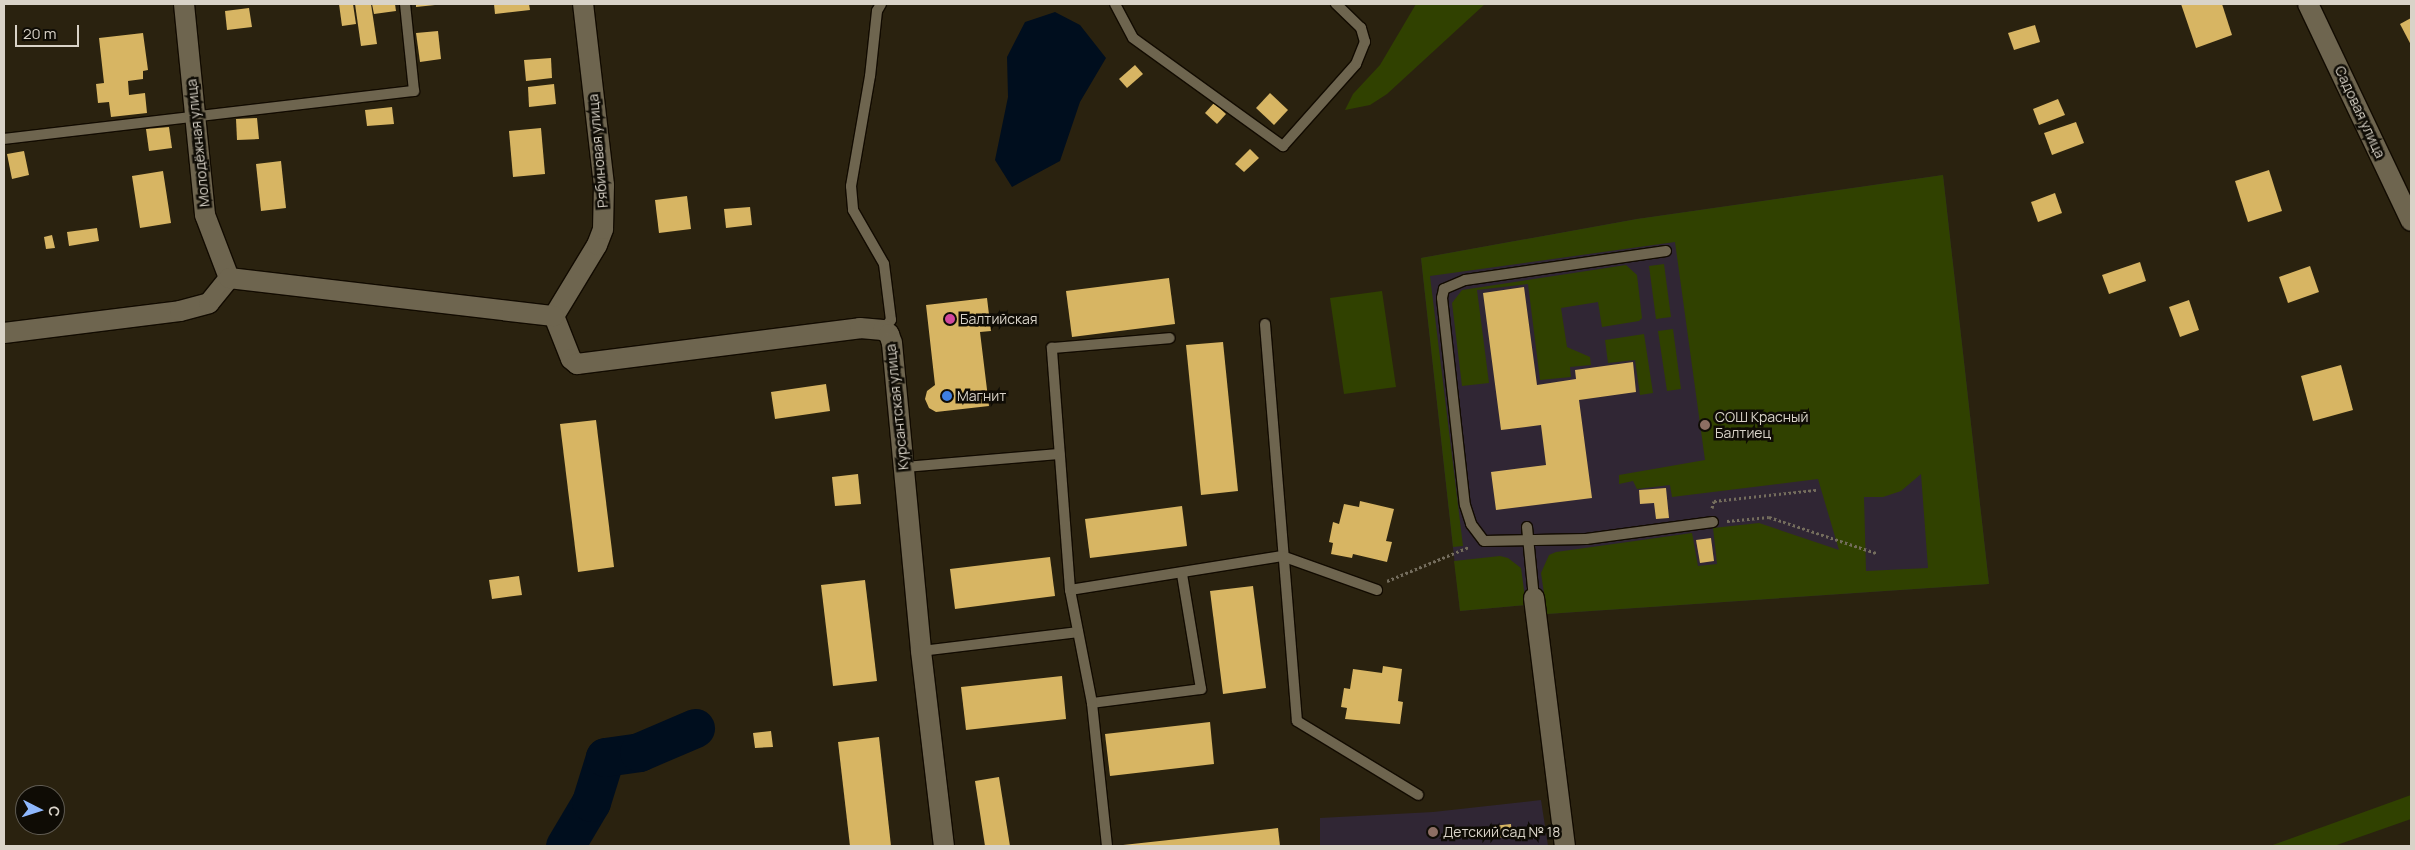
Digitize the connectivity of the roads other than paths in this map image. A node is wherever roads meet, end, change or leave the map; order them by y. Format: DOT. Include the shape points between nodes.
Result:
graph roads {
  1 [pos="184,4"];
  2 [pos="405,4"];
  3 [pos="582,4"];
  4 [pos="881,4"];
  5 [pos="1115,4"];
  6 [pos="1336,4"];
  7 [pos="2308,4"];
  8 [pos="195,115"];
  9 [pos="4,139"];
  10 [pos="2411,221"];
  11 [pos="1666,251"];
  12 [pos="229,278"];
  13 [pos="554,316"];
  14 [pos="1265,324"];
  15 [pos="883,330"];
  16 [pos="4,333"];
  17 [pos="1170,338"];
  18 [pos="1060,454"];
  19 [pos="904,467"];
  20 [pos="1713,522"];
  21 [pos="1527,527"];
  22 [pos="1528,540"];
  23 [pos="1282,556"];
  24 [pos="1182,574"];
  25 [pos="1070,590"];
  26 [pos="1377,590"];
  27 [pos="1534,598"];
  28 [pos="1078,632"];
  29 [pos="921,651"];
  30 [pos="1092,703"];
  31 [pos="1418,795"];
  32 [pos="944,846"];
  33 [pos="1107,846"];
  34 [pos="1565,846"];
  1 -- 8 [label="street, Молодёжная улица"];
  2 -- 8 [label="lane" via="414,91"];
  3 -- 13 [label="street, Рябиновая улица" via="604,185 604,229"];
  4 -- 15 [label="lane" via="877,11 851,186 854,210 884,264 891,320"];
  5 -- 6 [label="lane" via="1133,38 1283,146 1356,64 1365,42 1361,28"];
  7 -- 10 [label="street, Садовая улица"];
  8 -- 9 [label="lane"];
  8 -- 12 [label="street, Молодёжная улица" via="206,215"];
  11 -- 22 [label="lane" via="1465,280 1444,289 1442,298 1465,505 1471,524 1484,541"];
  12 -- 13 [label="street"];
  12 -- 16 [label="street" via="209,303 180,311"];
  13 -- 15 [label="street, Курсантская улица" via="571,359 577,364 860,328"];
  14 -- 23 [label="lane" via="1281,492"];
  15 -- 19 [label="street, Курсантская улица" via="892,343"];
  17 -- 18 [label="lane" via="1052,348"];
  18 -- 19 [label="lane"];
  18 -- 25 [label="lane"];
  19 -- 29 [label="street, Курсантская улица"];
  20 -- 22 [label="lane" via="1586,539"];
  21 -- 22 [label="lane"];
  22 -- 27 [label="lane"];
  23 -- 24 [label="lane"];
  23 -- 26 [label="lane"];
  23 -- 31 [label="lane" via="1297,721"];
  24 -- 25 [label="lane"];
  24 -- 30 [label="lane" via="1201,688"];
  25 -- 28 [label="lane"];
  27 -- 34 [label="street"];
  28 -- 29 [label="lane"];
  28 -- 30 [label="lane"];
  29 -- 32 [label="street, Курсантская улица"];
  30 -- 33 [label="lane"];
}
